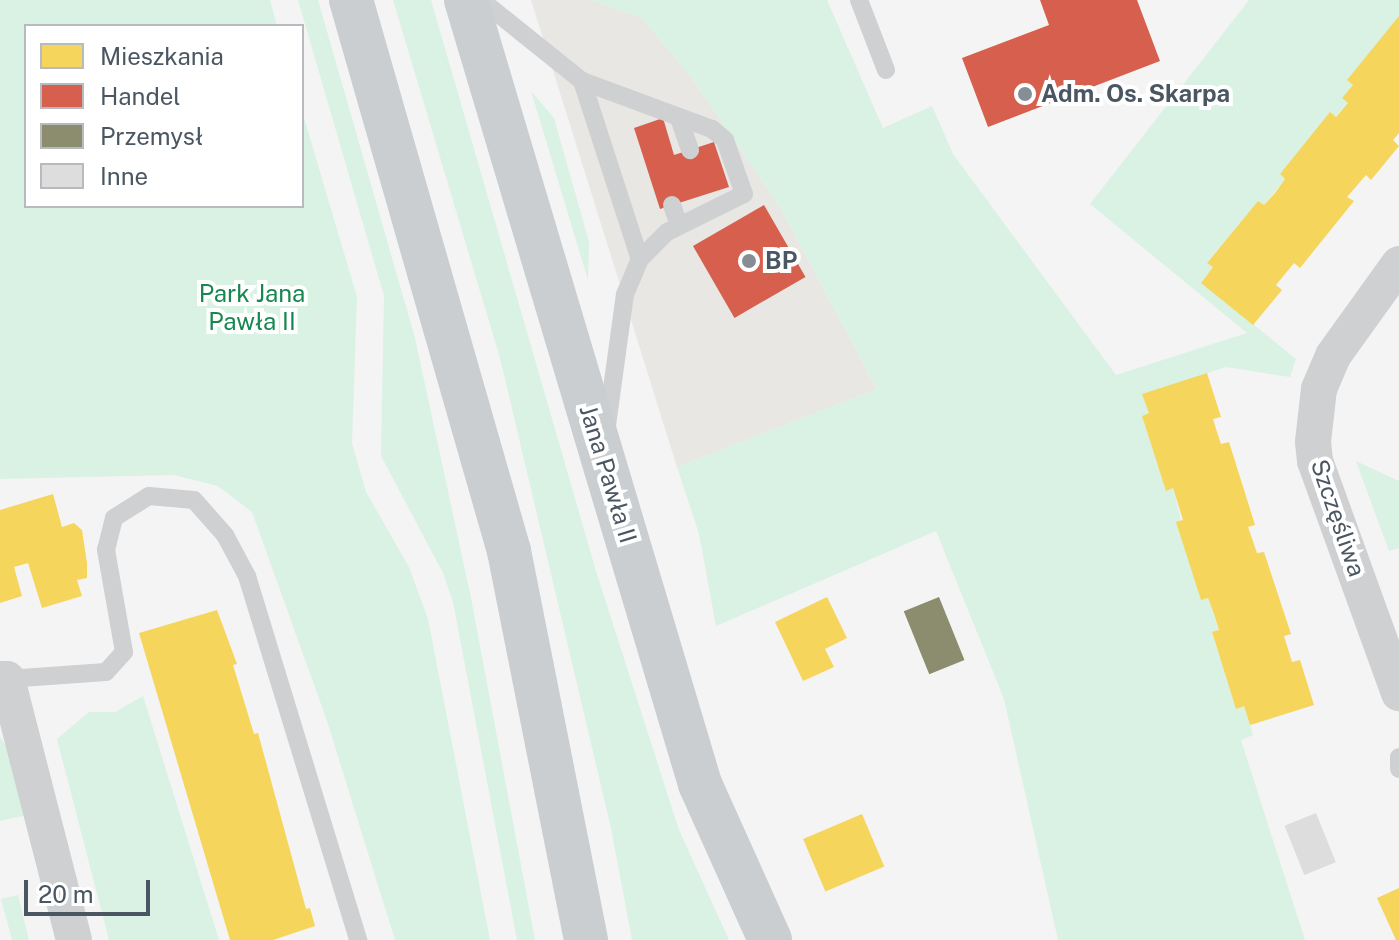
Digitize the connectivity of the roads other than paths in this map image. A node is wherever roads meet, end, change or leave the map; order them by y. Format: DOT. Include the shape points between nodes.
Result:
graph roads {
  1 [pos="351,0"];
  2 [pos="466,0"];
  3 [pos="481,0"];
  4 [pos="859,0"];
  5 [pos="886,70"];
  6 [pos="582,81"];
  7 [pos="640,105"];
  8 [pos="679,118"];
  9 [pos="646,124"];
  10 [pos="690,150"];
  11 [pos="672,205"];
  12 [pos="679,225"];
  13 [pos="640,259"];
  14 [pos="1399,264"];
  15 [pos="603,456"];
  16 [pos="4,679"];
  17 [pos="1399,693"];
  18 [pos="1399,757"];
  19 [pos="1399,769"];
  20 [pos="74,940"];
  21 [pos="358,940"];
  22 [pos="586,940"];
  23 [pos="770,940"];
  1 -- 22 [label="main road" via="509,551"];
  2 -- 15 [label="main road, Jana Pawła II"];
  3 -- 6 [label="lane"];
  4 -- 5 [label="lane"];
  6 -- 7 [label="lane"];
  6 -- 13 [label="lane"];
  7 -- 8 [label="lane"];
  7 -- 9 [label="lane"];
  8 -- 10 [label="lane"];
  8 -- 12 [label="lane" via="712,129 725,140 744,194 707,202"];
  11 -- 12 [label="lane"];
  12 -- 13 [label="lane"];
  13 -- 15 [label="lane" via="625,294"];
  14 -- 17 [label="street, Szczęśliwa" via="1333,356 1319,389 1313,442 1315,461"];
  15 -- 23 [label="main road, Jana Pawła II" via="700,784"];
  16 -- 20 [label="street"];
  16 -- 21 [label="lane" via="106,672 124,652 106,550 114,518 149,496 194,500 225,535 247,576"];
  18 -- 19 [label="lane"];
}
